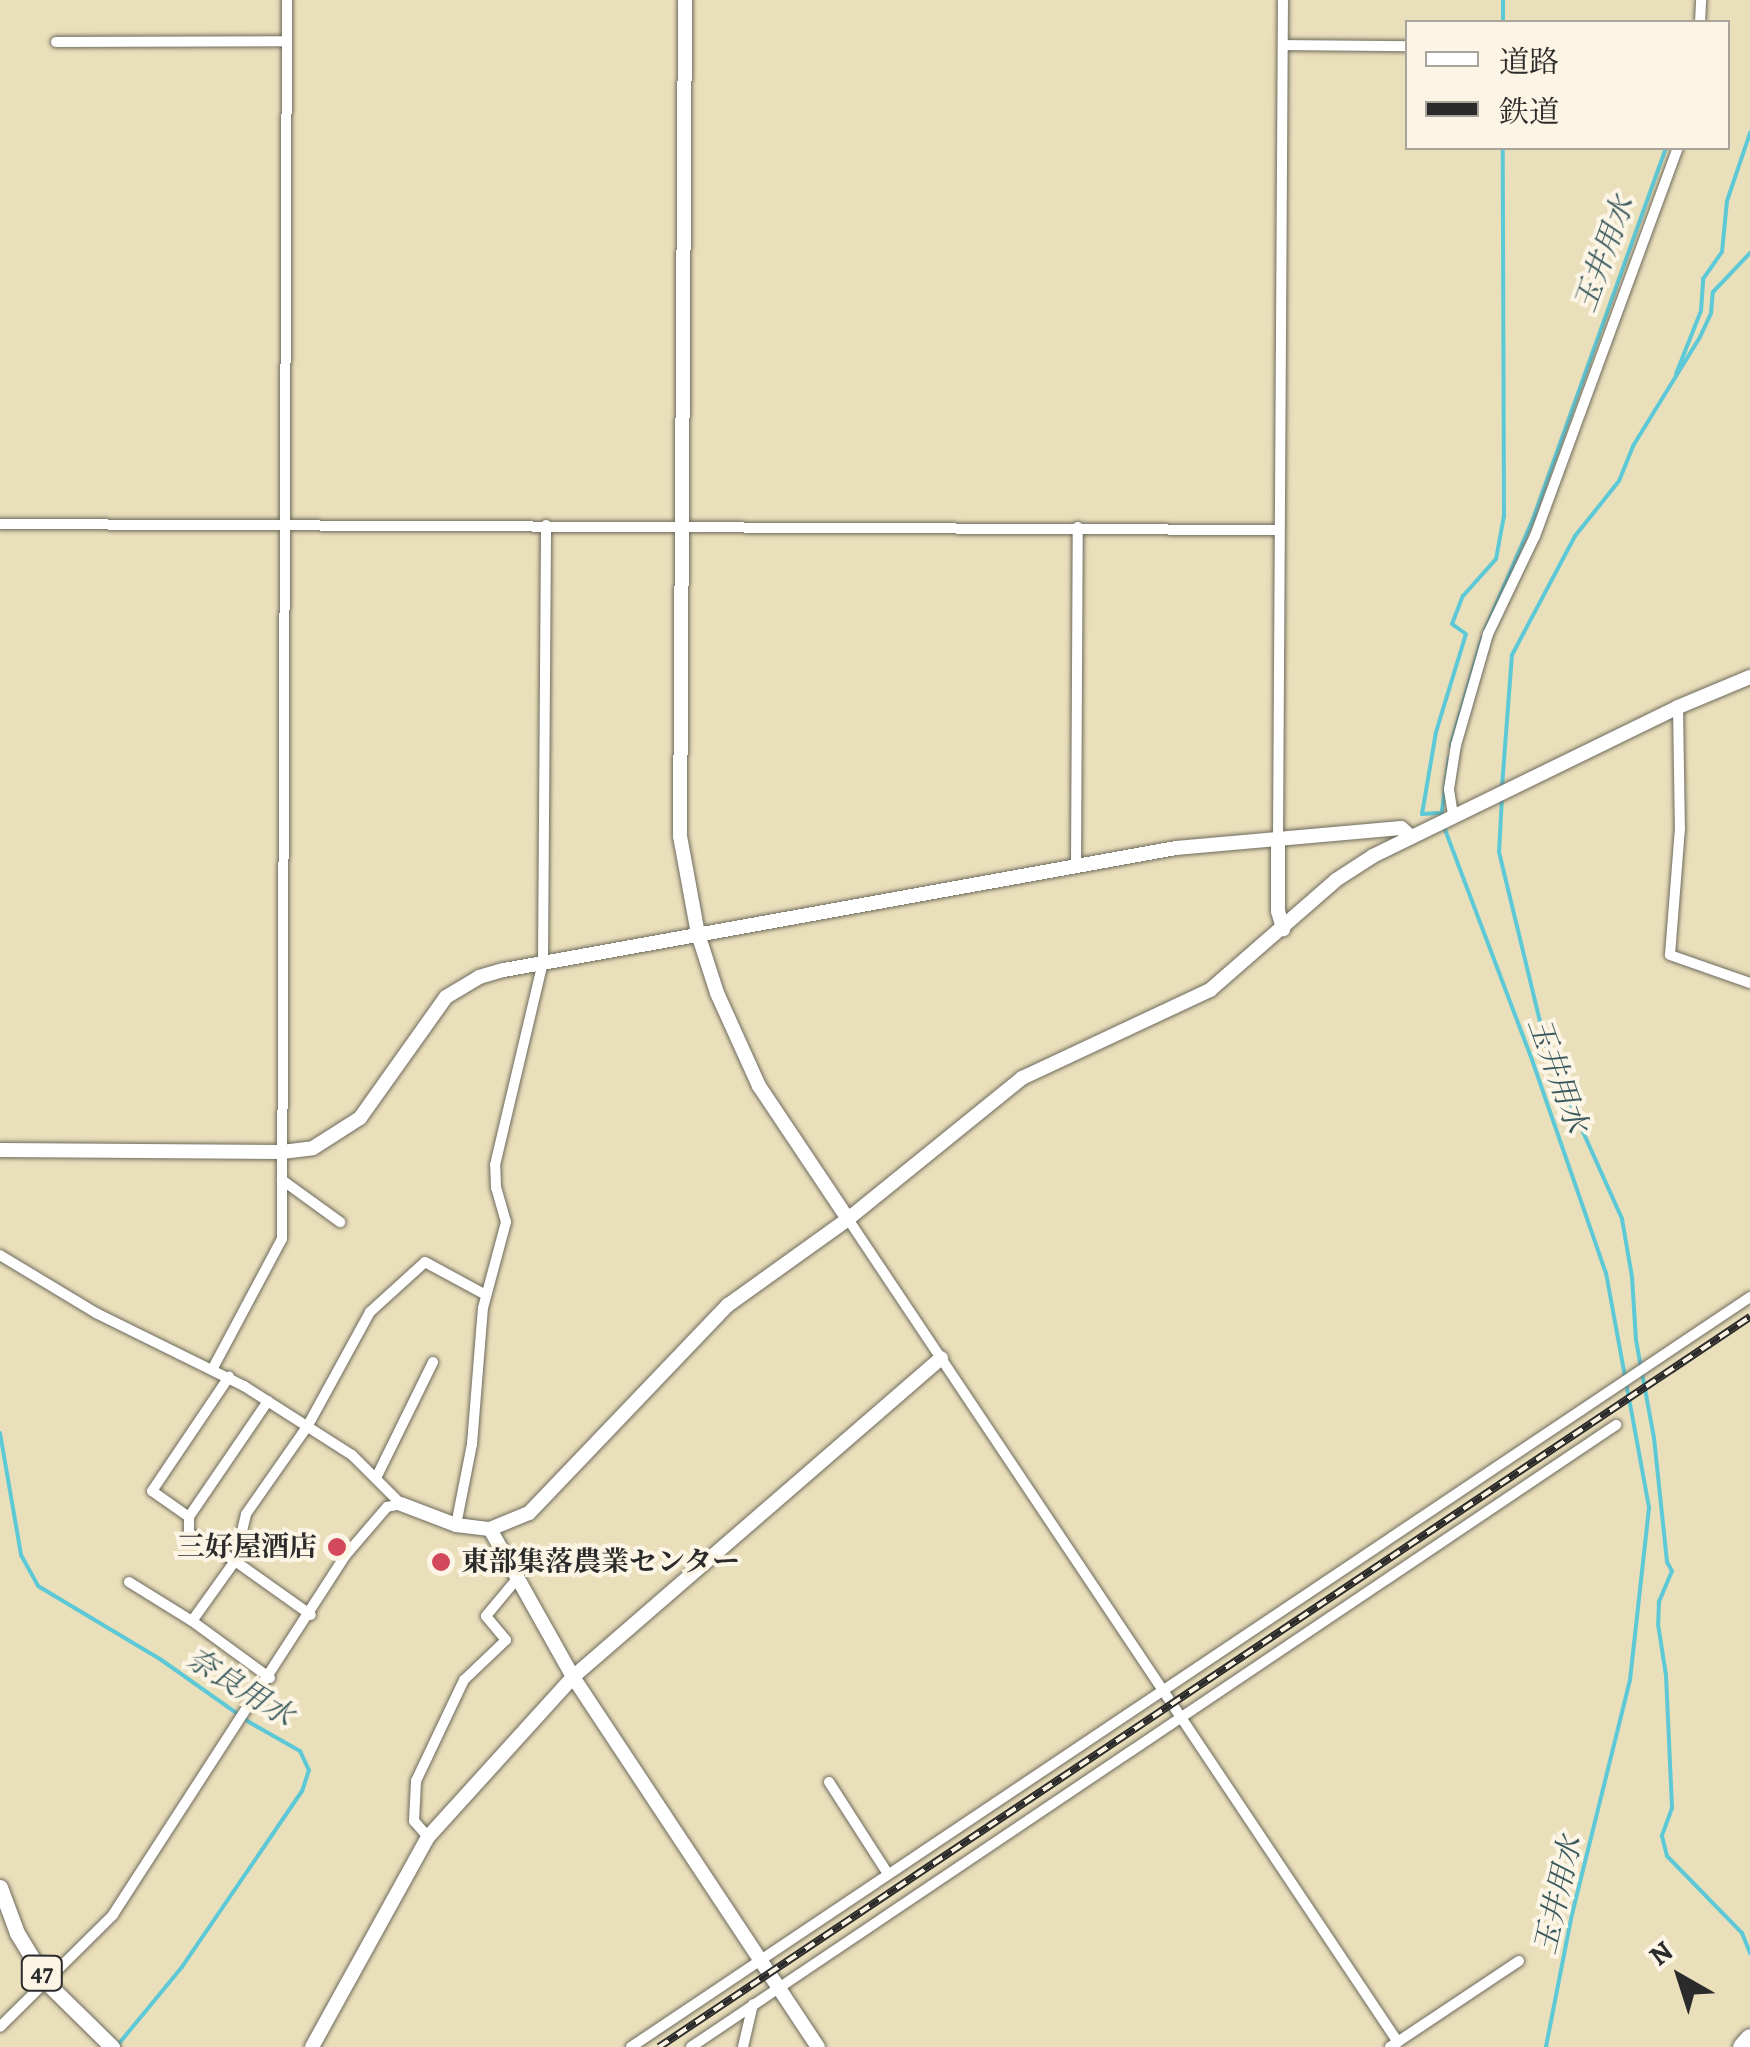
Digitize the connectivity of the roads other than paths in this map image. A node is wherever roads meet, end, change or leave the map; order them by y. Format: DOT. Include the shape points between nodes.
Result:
graph roads {
  1 [pos="288,0"];
  2 [pos="685,0"];
  3 [pos="1283,0"];
  4 [pos="287,41"];
  5 [pos="56,42"];
  6 [pos="1284,45"];
  7 [pos="1405,46"];
  8 [pos="1677,150"];
  9 [pos="0,524"];
  10 [pos="285,525"];
  11 [pos="546,525"];
  12 [pos="685,526"];
  13 [pos="1078,526"];
  14 [pos="1279,530"];
  15 [pos="1750,677"];
  16 [pos="1678,707"];
  17 [pos="1451,816"];
  18 [pos="1410,836"];
  19 [pos="1278,838"];
  20 [pos="1076,863"];
  21 [pos="1283,929"];
  22 [pos="698,934"];
  23 [pos="543,962"];
  24 [pos="1750,983"];
  25 [pos="0,1150"];
  26 [pos="282,1152"];
  27 [pos="282,1180"];
  28 [pos="848,1219"];
  29 [pos="340,1222"];
  30 [pos="0,1256"];
  31 [pos="486,1295"];
  32 [pos="1750,1297"];
  33 [pos="941,1358"];
  34 [pos="433,1362"];
  35 [pos="213,1368"];
  36 [pos="229,1377"];
  37 [pos="268,1401"];
  38 [pos="1616,1425"];
  39 [pos="307,1427"];
  40 [pos="378,1476"];
  41 [pos="401,1504"];
  42 [pos="189,1518"];
  43 [pos="456,1525"];
  44 [pos="490,1529"];
  45 [pos="235,1561"];
  46 [pos="516,1580"];
  47 [pos="130,1582"];
  48 [pos="311,1615"];
  49 [pos="192,1621"];
  50 [pos="572,1677"];
  51 [pos="270,1678"];
  52 [pos="1163,1690"];
  53 [pos="1182,1720"];
  54 [pos="829,1782"];
  55 [pos="428,1837"];
  56 [pos="888,1874"];
  57 [pos="0,1887"];
  58 [pos="761,1960"];
  59 [pos="1519,1961"];
  60 [pos="48,1984"];
  61 [pos="777,1988"];
  62 [pos="753,2004"];
  63 [pos="0,2027"];
  64 [pos="1750,2038"];
  65 [pos="1394,2044"];
  66 [pos="110,2045"];
  67 [pos="312,2047"];
  68 [pos="630,2047"];
  69 [pos="690,2047"];
  70 [pos="743,2047"];
  71 [pos="818,2047"];
  72 [pos="1742,2047"];
  1 -- 4 [label="street"];
  2 -- 12 [label="street"];
  3 -- 6 [label="street"];
  4 -- 5 [label="street"];
  4 -- 10 [label="street"];
  6 -- 7 [label="street"];
  6 -- 14 [label="street"];
  8 -- 17 [label="street" via="1535,536 1488,634 1456,744"];
  9 -- 10 [label="street"];
  10 -- 11 [label="street"];
  10 -- 26 [label="street"];
  11 -- 12 [label="street"];
  11 -- 23 [label="street"];
  12 -- 13 [label="street"];
  12 -- 22 [label="street" via="680,836"];
  13 -- 14 [label="street"];
  13 -- 20 [label="street"];
  14 -- 19 [label="street"];
  15 -- 16 [label="street"];
  16 -- 17 [label="street"];
  16 -- 24 [label="street" via="1680,828 1670,954"];
  17 -- 18 [label="street"];
  18 -- 19 [label="street" via="1401,828"];
  18 -- 21 [label="street" via="1336,880"];
  19 -- 20 [label="street"];
  19 -- 21 [label="street"];
  20 -- 22 [label="street"];
  21 -- 28 [label="street" via="1179,1008 1022,1078"];
  22 -- 23 [label="street"];
  22 -- 28 [label="street" via="716,993 759,1086"];
  23 -- 26 [label="street" via="462,985 434,1010 360,1118 313,1148"];
  23 -- 31 [label="street" via="495,1166 506,1222"];
  25 -- 26 [label="street"];
  26 -- 27 [label="street"];
  27 -- 29 [label="street"];
  27 -- 35 [label="street" via="282,1239"];
  28 -- 33 [label="street"];
  28 -- 44 [label="street" via="728,1305 529,1513"];
  30 -- 35 [label="street"];
  31 -- 39 [label="street" via="425,1262 370,1312"];
  31 -- 43 [label="street" via="472,1444"];
  32 -- 52 [label="street"];
  33 -- 50 [label="street"];
  33 -- 52 [label="street"];
  34 -- 40 [label="street"];
  35 -- 36 [label="street"];
  36 -- 37 [label="street"];
  36 -- 42 [label="street" via="152,1490"];
  37 -- 39 [label="street"];
  37 -- 42 [label="street"];
  38 -- 53 [label="street"];
  39 -- 40 [label="street"];
  39 -- 45 [label="street" via="246,1514"];
  40 -- 41 [label="street"];
  41 -- 43 [label="street"];
  41 -- 48 [label="street" via="388,1507 346,1556"];
  42 -- 45 [label="street" via="189,1533"];
  43 -- 44 [label="street"];
  44 -- 46 [label="street"];
  45 -- 48 [label="street"];
  45 -- 49 [label="street"];
  46 -- 50 [label="street"];
  46 -- 55 [label="street" via="486,1616 506,1640 464,1680 416,1782 414,1821"];
  47 -- 49 [label="street"];
  48 -- 51 [label="street"];
  49 -- 51 [label="street"];
  50 -- 55 [label="street"];
  50 -- 58 [label="street"];
  51 -- 60 [label="street" via="113,1915"];
  52 -- 53 [label="street"];
  52 -- 56 [label="street"];
  53 -- 61 [label="street"];
  53 -- 65 [label="street"];
  54 -- 56 [label="street"];
  55 -- 67 [label="street"];
  56 -- 58 [label="street"];
  57 -- 60 [label="main road, 47" via="17,1933"];
  58 -- 61 [label="street"];
  58 -- 68 [label="street"];
  59 -- 65 [label="street"];
  60 -- 63 [label="street"];
  60 -- 66 [label="main road, 47"];
  61 -- 62 [label="street"];
  61 -- 71 [label="street"];
  62 -- 69 [label="street"];
  62 -- 70 [label="street"];
  64 -- 72 [label="highway"];
}
